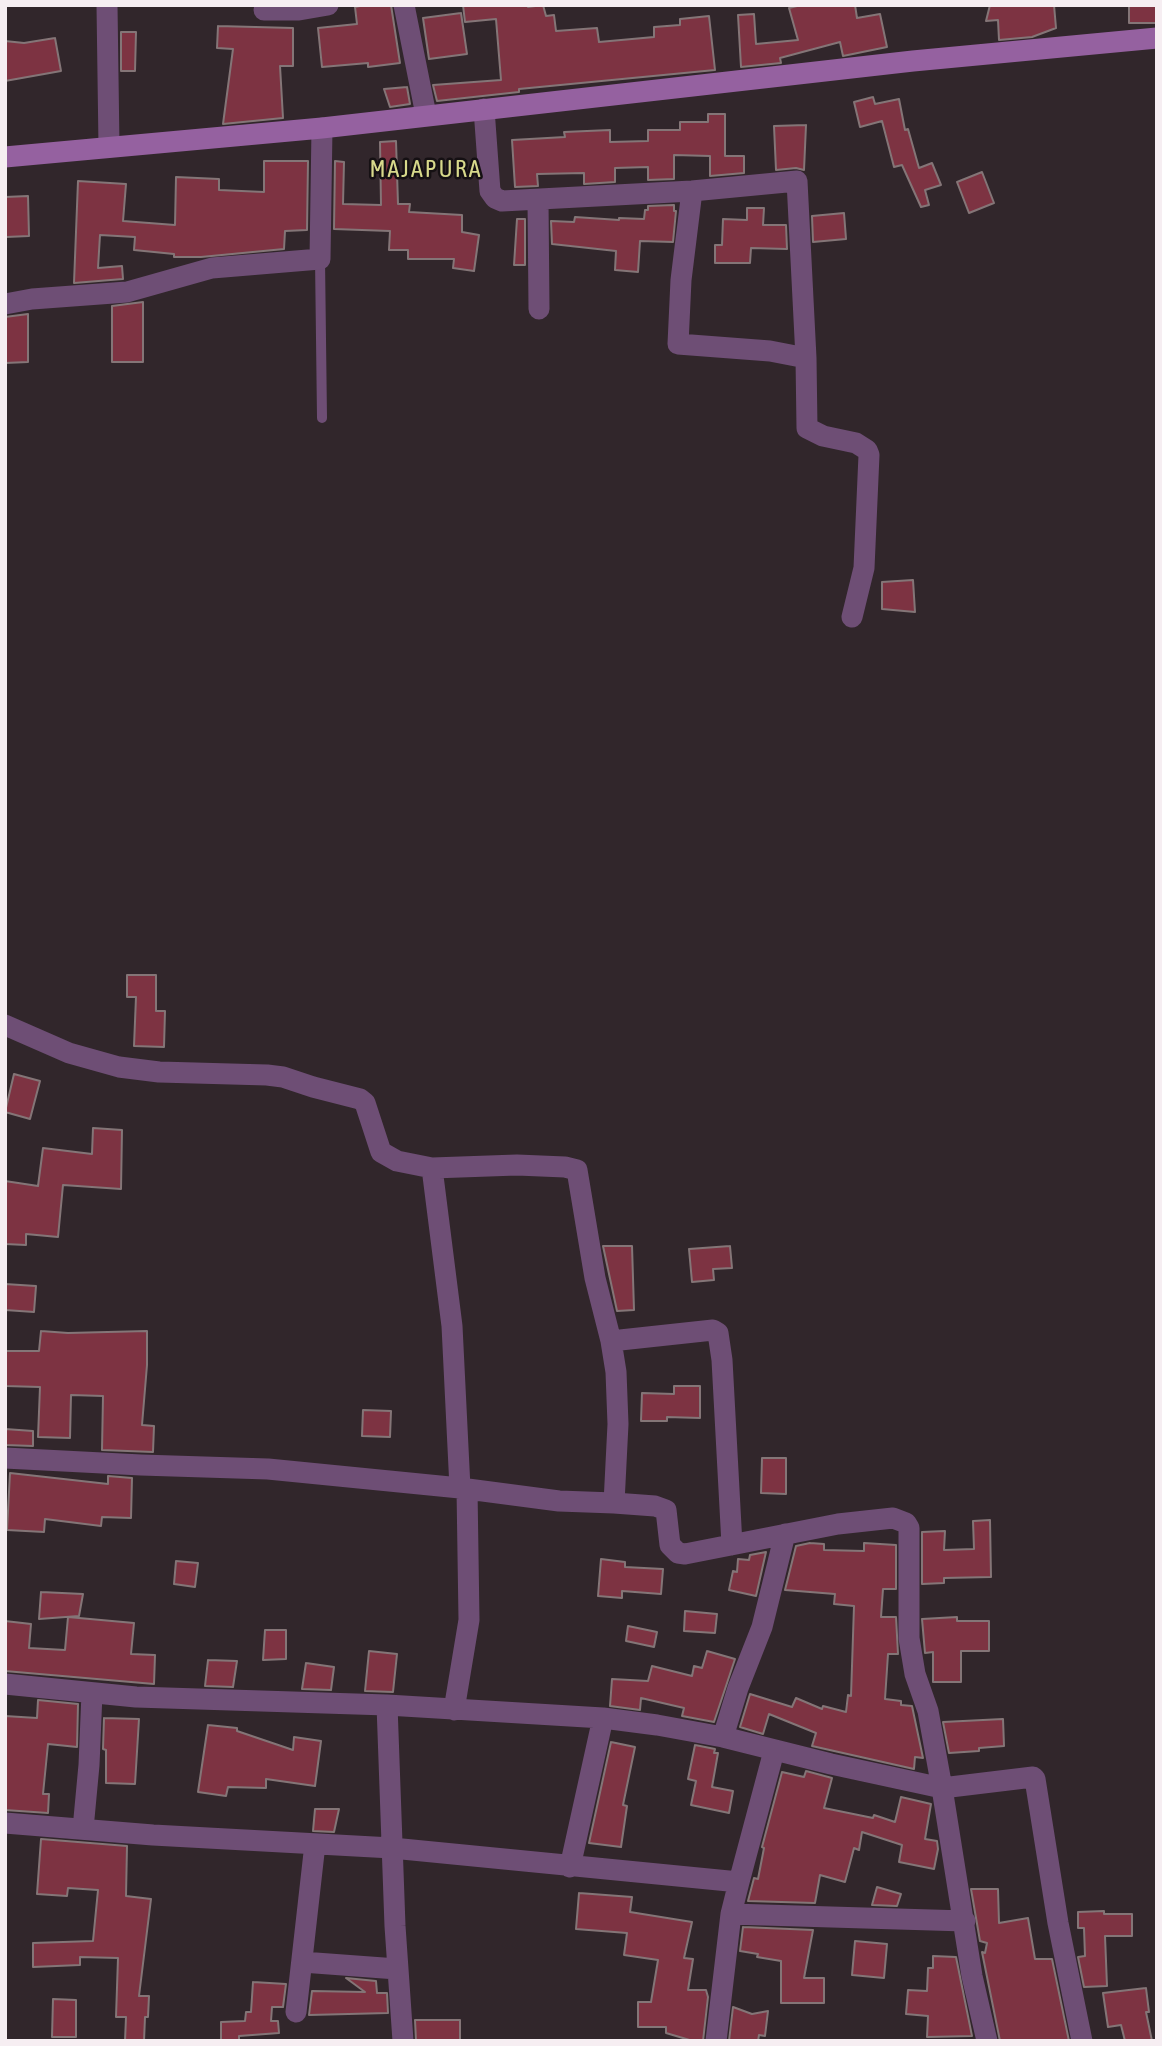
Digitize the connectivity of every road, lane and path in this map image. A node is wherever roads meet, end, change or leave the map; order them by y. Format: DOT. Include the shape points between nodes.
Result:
graph roads {
  1 [pos="107,5"];
  2 [pos="328,5"];
  3 [pos="404,5"];
  4 [pos="264,10"];
  5 [pos="1157,38"];
  6 [pos="484,109"];
  7 [pos="426,115"];
  8 [pos="322,128"];
  9 [pos="109,147"];
  10 [pos="5,157"];
  11 [pos="692,191"];
  12 [pos="538,200"];
  13 [pos="320,259"];
  14 [pos="5,304"];
  15 [pos="539,309"];
  16 [pos="806,358"];
  17 [pos="322,418"];
  18 [pos="852,617"];
  19 [pos="5,1025"];
  20 [pos="432,1168"];
  21 [pos="611,1341"];
  22 [pos="5,1458"];
  23 [pos="463,1489"];
  24 [pos="614,1503"];
  25 [pos="785,1534"];
  26 [pos="732,1545"];
  27 [pos="5,1684"];
  28 [pos="92,1693"];
  29 [pos="387,1705"];
  30 [pos="454,1710"];
  31 [pos="603,1718"];
  32 [pos="723,1737"];
  33 [pos="774,1751"];
  34 [pos="942,1788"];
  35 [pos="5,1823"];
  36 [pos="83,1829"];
  37 [pos="315,1844"];
  38 [pos="392,1848"];
  39 [pos="570,1867"];
  40 [pos="739,1882"];
  41 [pos="731,1914"];
  42 [pos="965,1920"];
  43 [pos="302,1962"];
  44 [pos="397,1969"];
  45 [pos="296,2012"];
  46 [pos="403,2041"];
  47 [pos="716,2041"];
  48 [pos="987,2041"];
  49 [pos="1082,2041"];
  1 -- 9 [label="street"];
  2 -- 4 [label="street"];
  3 -- 7 [label="street"];
  5 -- 6 [label="main road"];
  6 -- 7 [label="main road"];
  6 -- 12 [label="street" via="490,191 502,201"];
  7 -- 8 [label="main road"];
  8 -- 9 [label="main road"];
  8 -- 13 [label="street"];
  9 -- 10 [label="main road"];
  11 -- 12 [label="street"];
  11 -- 16 [label="street" via="678,344"];
  11 -- 16 [label="street" via="797,181"];
  12 -- 15 [label="street"];
  13 -- 14 [label="street" via="212,268 127,292"];
  13 -- 17 [label="lane"];
  16 -- 18 [label="street" via="807,428 862,445 869,455 864,568"];
  19 -- 20 [label="street" via="69,1053 119,1068 275,1076 360,1098 381,1152 397,1161"];
  20 -- 21 [label="street" via="577,1170"];
  20 -- 23 [label="street" via="452,1326"];
  21 -- 24 [label="street" via="618,1392"];
  21 -- 26 [label="street" via="718,1333"];
  22 -- 23 [label="street" via="268,1469"];
  23 -- 24 [label="street"];
  23 -- 30 [label="street" via="469,1620"];
  24 -- 26 [label="street" via="666,1510 670,1545 678,1553"];
  25 -- 26 [label="street"];
  25 -- 32 [label="street" via="762,1626"];
  25 -- 34 [label="street" via="893,1518 906,1522 909,1637"];
  27 -- 28 [label="street"];
  28 -- 29 [label="street"];
  28 -- 36 [label="street"];
  29 -- 30 [label="street"];
  29 -- 38 [label="street"];
  30 -- 31 [label="street"];
  31 -- 32 [label="street"];
  31 -- 39 [label="street"];
  32 -- 33 [label="street"];
  33 -- 34 [label="street"];
  33 -- 40 [label="street"];
  34 -- 42 [label="street"];
  34 -- 49 [label="street" via="1035,1779"];
  35 -- 36 [label="street"];
  36 -- 37 [label="street"];
  37 -- 38 [label="street"];
  37 -- 43 [label="street"];
  38 -- 39 [label="street"];
  38 -- 44 [label="street"];
  39 -- 40 [label="street"];
  40 -- 41 [label="street"];
  41 -- 42 [label="street"];
  41 -- 47 [label="street"];
  42 -- 48 [label="street"];
  43 -- 44 [label="street"];
  43 -- 45 [label="street"];
  44 -- 46 [label="street"];
}
